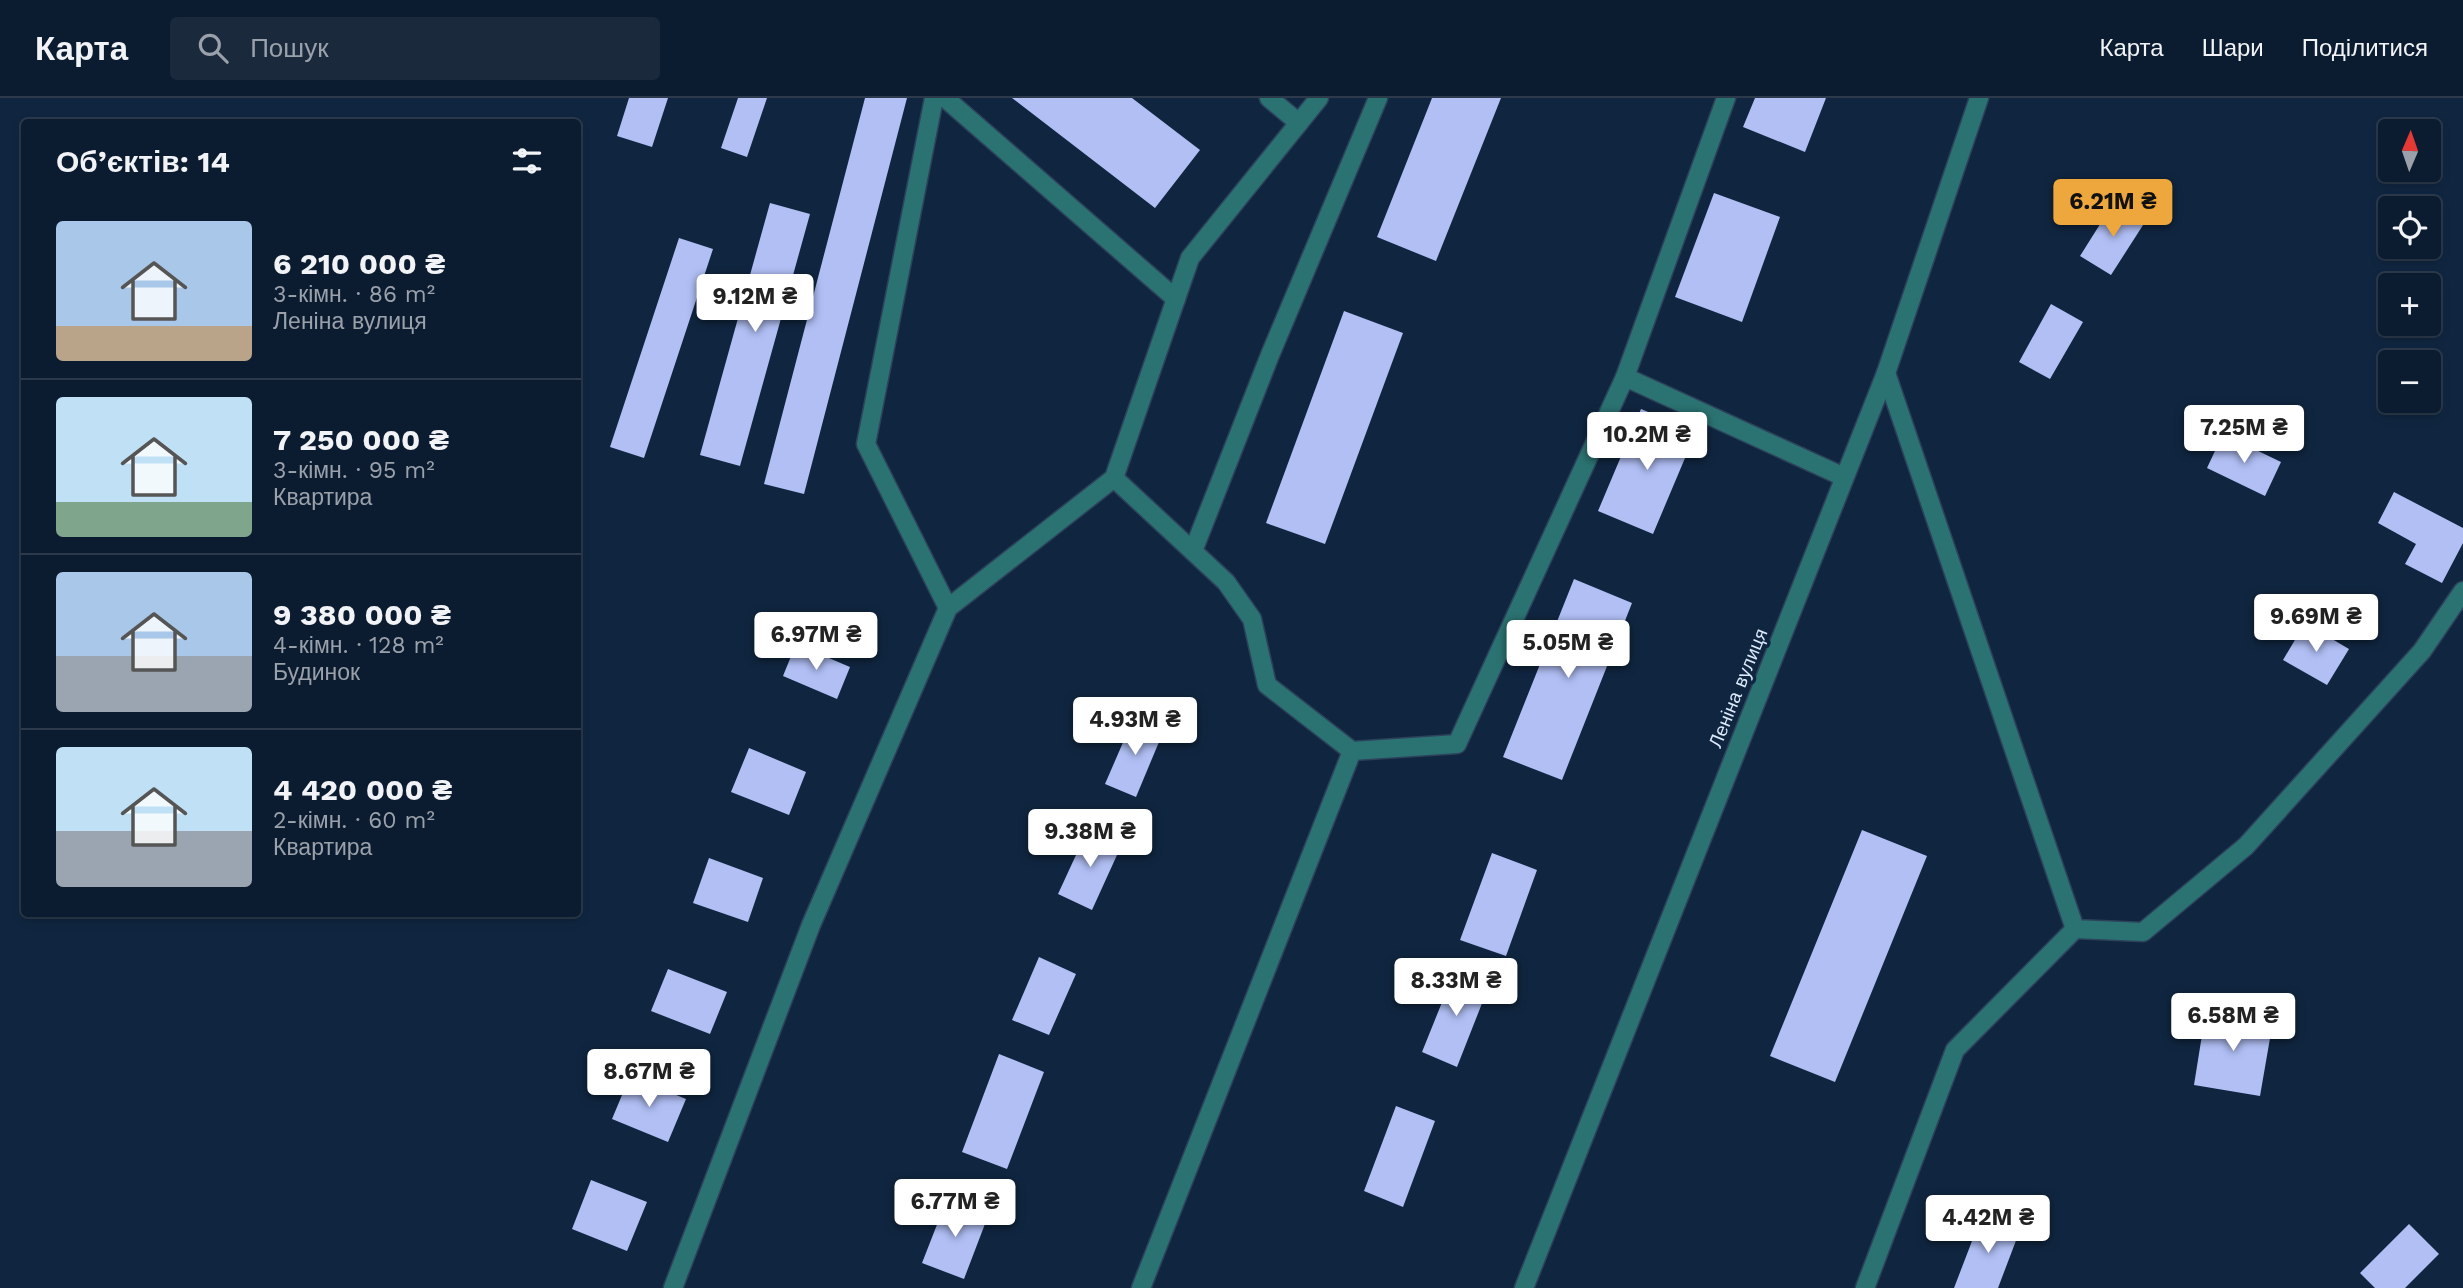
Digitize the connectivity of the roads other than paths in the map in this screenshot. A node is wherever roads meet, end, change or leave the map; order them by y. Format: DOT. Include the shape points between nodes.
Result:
graph roads {
  1 [pos="934,98"];
  2 [pos="945,98"];
  3 [pos="1269,98"];
  4 [pos="1319,98"];
  5 [pos="1378,98"];
  6 [pos="1726,98"];
  7 [pos="1979,98"];
  8 [pos="1299,123"];
  9 [pos="1176,299"];
  10 [pos="1886,373"];
  11 [pos="1625,377"];
  12 [pos="1844,477"];
  13 [pos="1114,478"];
  14 [pos="1194,551"];
  15 [pos="2463,591"];
  16 [pos="948,608"];
  17 [pos="1352,751"];
  18 [pos="2076,929"];
  19 [pos="673,1288"];
  20 [pos="1141,1288"];
  21 [pos="1524,1288"];
  22 [pos="1865,1288"];
  1 -- 16 [label="street" via="866,444"];
  2 -- 9 [label="street"];
  3 -- 8 [label="street"];
  4 -- 8 [label="street"];
  5 -- 14 [label="street"];
  6 -- 11 [label="street"];
  7 -- 10 [label="street, Леніна вулиця"];
  8 -- 9 [label="street" via="1190,258"];
  9 -- 13 [label="street"];
  10 -- 12 [label="street, Леніна вулиця"];
  10 -- 18 [label="street"];
  11 -- 12 [label="street"];
  11 -- 17 [label="street" via="1457,744"];
  12 -- 21 [label="street, Леніна вулиця"];
  13 -- 14 [label="street"];
  13 -- 16 [label="street"];
  14 -- 17 [label="street" via="1226,582 1252,619 1267,685"];
  15 -- 18 [label="street" via="2422,651 2246,846 2143,932"];
  16 -- 19 [label="street" via="811,925"];
  17 -- 20 [label="street"];
  18 -- 22 [label="street" via="1955,1050"];
}
